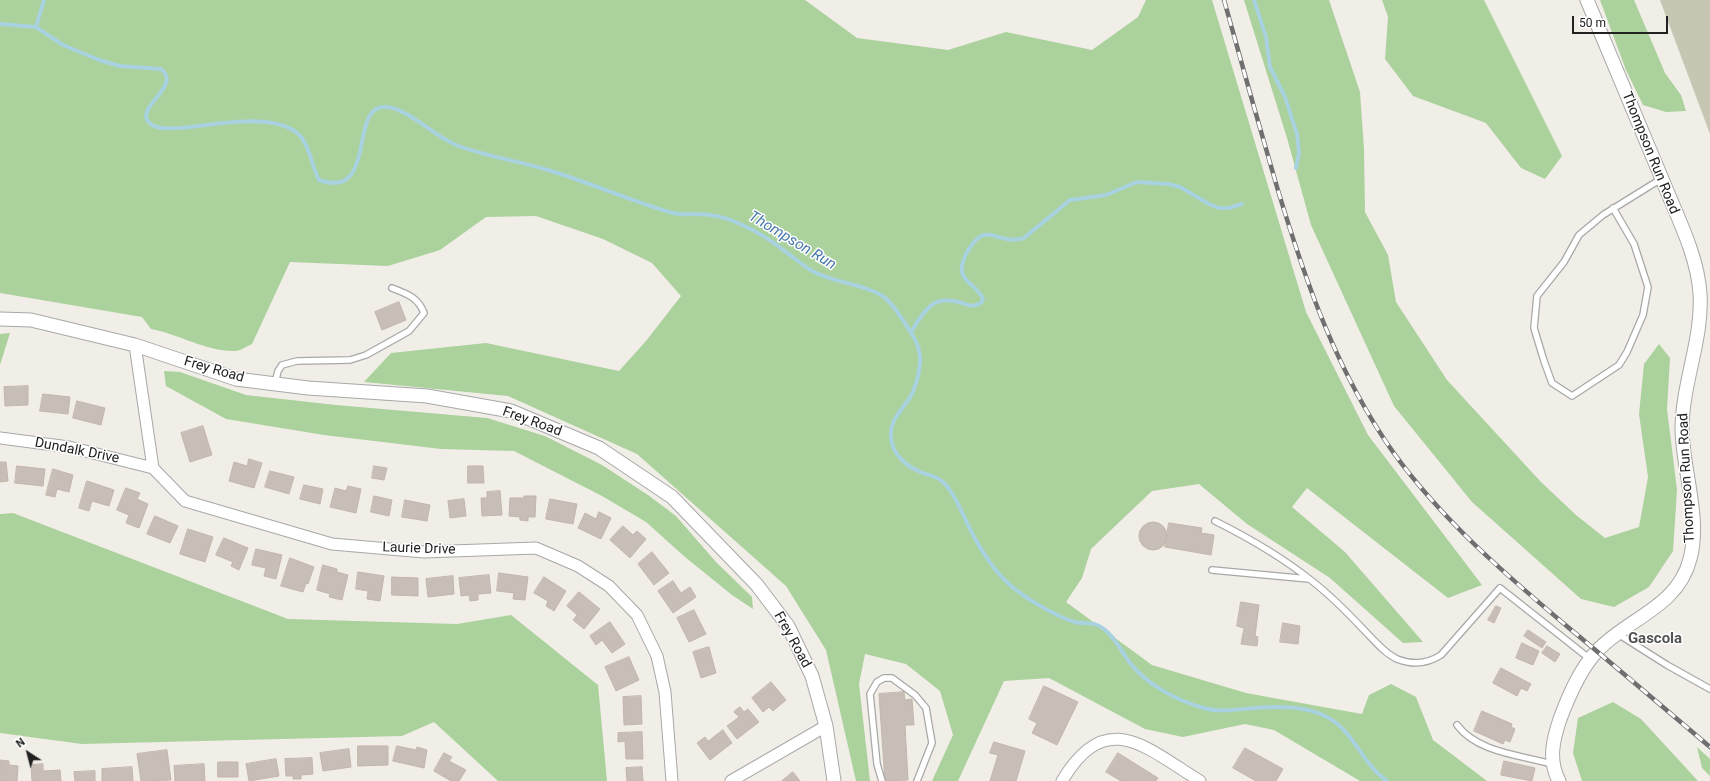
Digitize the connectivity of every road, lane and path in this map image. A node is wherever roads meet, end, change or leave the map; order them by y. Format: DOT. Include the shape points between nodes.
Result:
graph roads {
  1 [pos="1587,0"];
  2 [pos="1661,178"];
  3 [pos="1613,208"];
  4 [pos="392,288"];
  5 [pos="0,319"];
  6 [pos="135,345"];
  7 [pos="275,384"];
  8 [pos="0,438"];
  9 [pos="152,468"];
  10 [pos="1215,521"];
  11 [pos="1212,570"];
  12 [pos="1309,579"];
  13 [pos="1618,633"];
  14 [pos="1590,660"];
  15 [pos="1710,689"];
  16 [pos="1457,725"];
  17 [pos="826,726"];
  18 [pos="1553,764"];
  19 [pos="672,781"];
  20 [pos="730,781"];
  21 [pos="834,781"];
  22 [pos="882,781"];
  23 [pos="917,781"];
  24 [pos="1062,781"];
  25 [pos="1200,781"];
  26 [pos="1559,781"];
  1 -- 2 [label="street, Thompson Run Road"];
  2 -- 3 [label="lane"];
  2 -- 13 [label="street, Thompson Run Road" via="1694,262 1700,290 1699,326 1682,416 1693,542 1684,575 1668,598"];
  3 -- 3 [label="lane" via="1579,235 1564,262 1537,296 1534,328 1544,361 1552,382 1572,396 1619,365 1628,352 1643,315 1648,287 1634,244"];
  4 -- 7 [label="lane" via="414,297 421,304 424,313 409,331 366,355 350,360 297,361 282,365"];
  5 -- 6 [label="street, Frey Road" via="31,320"];
  6 -- 7 [label="street, Frey Road" via="236,378"];
  6 -- 9 [label="street"];
  7 -- 17 [label="street, Frey Road" via="427,396 511,411 599,448 672,497 757,585 788,626 812,676"];
  8 -- 9 [label="street, Dundalk Drive" via="69,447"];
  9 -- 19 [label="street, Laurie Drive" via="186,501 332,544 424,552 536,548 578,566 609,586 637,615 657,656 665,692"];
  10 -- 12 [label="lane" via="1270,551"];
  11 -- 12 [label="lane"];
  12 -- 14 [label="lane" via="1346,611 1387,653 1410,663 1433,660 1441,655 1500,588"];
  13 -- 14 [label="street, Thompson Run Road"];
  13 -- 15 [label="lane"];
  14 -- 18 [label="street, Thompson Run Road" via="1577,680 1554,736 1551,754"];
  16 -- 18 [label="lane" via="1463,733 1479,744"];
  17 -- 20 [label="street"];
  17 -- 21 [label="street, Frey Road"];
  18 -- 26 [label="street, Thompson Run Road"];
  22 -- 23 [label="lane" via="877,764 870,694 877,682 884,678 892,678 915,695 926,708 932,743"];
  24 -- 25 [label="street" via="1074,763 1097,741 1119,738 1152,751"];
}
